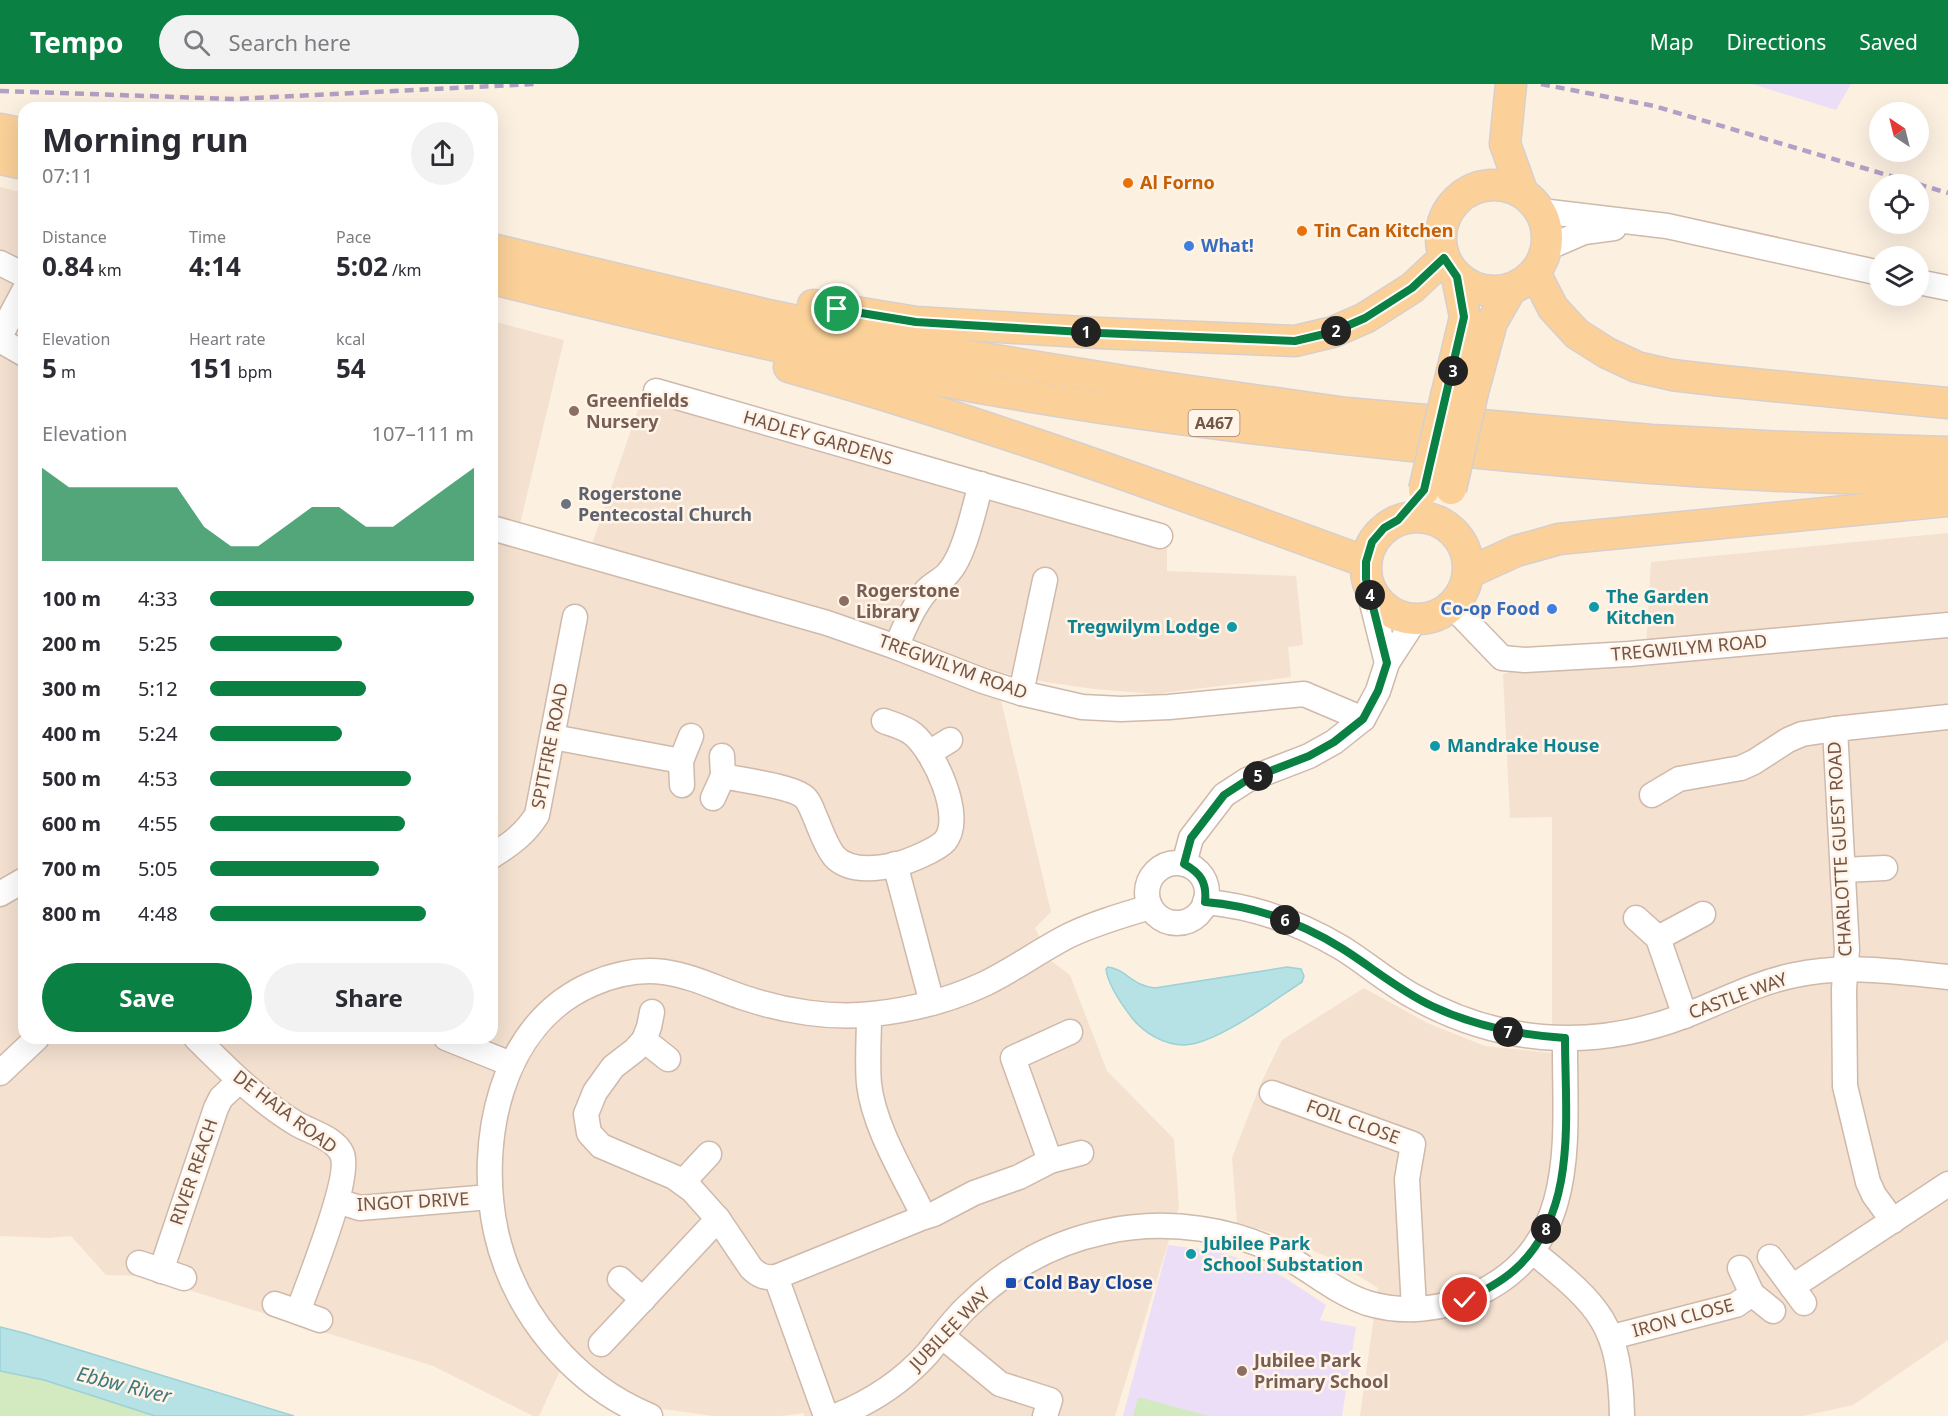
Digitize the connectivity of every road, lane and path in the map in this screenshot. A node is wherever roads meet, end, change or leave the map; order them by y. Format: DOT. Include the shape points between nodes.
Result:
graph roads {
  1 [pos="1510,92"];
  2 [pos="0,129"];
  3 [pos="18,133"];
  4 [pos="1505,144"];
  5 [pos="0,159"];
  6 [pos="18,163"];
  7 [pos="1475,187"];
  8 [pos="1532,201"];
  9 [pos="1667,226"];
  10 [pos="505,252"];
  11 [pos="0,262"];
  12 [pos="1451,268"];
  13 [pos="1531,270"];
  14 [pos="1869,271"];
  15 [pos="18,272"];
  16 [pos="498,280"];
  17 [pos="1929,284"];
  18 [pos="498,287"];
  19 [pos="1948,288"];
  20 [pos="18,303"];
  21 [pos="0,338"];
  22 [pos="18,350"];
  23 [pos="656,391"];
  24 [pos="1460,392"];
  25 [pos="1948,403"];
  26 [pos="1948,452"];
  27 [pos="1948,480"];
  28 [pos="981,484"];
  29 [pos="1437,490"];
  30 [pos="1948,501"];
  31 [pos="1398,520"];
  32 [pos="498,530"];
  33 [pos="1160,536"];
  34 [pos="1457,536"];
  35 [pos="1366,571"];
  36 [pos="1468,573"];
  37 [pos="1045,580"];
  38 [pos="1452,606"];
  39 [pos="575,617"];
  40 [pos="1415,620"];
  41 [pos="1948,624"];
  42 [pos="896,647"];
  43 [pos="1387,663"];
  44 [pos="1021,693"];
  45 [pos="1948,717"];
  46 [pos="1363,719"];
  47 [pos="884,721"];
  48 [pos="1834,729"];
  49 [pos="691,736"];
  50 [pos="553,737"];
  51 [pos="950,740"];
  52 [pos="929,753"];
  53 [pos="681,761"];
  54 [pos="719,777"];
  55 [pos="682,785"];
  56 [pos="1652,795"];
  57 [pos="498,852"];
  58 [pos="896,864"];
  59 [pos="1184,864"];
  60 [pos="1886,867"];
  61 [pos="1843,870"];
  62 [pos="18,884"];
  63 [pos="0,894"];
  64 [pos="1205,902"];
  65 [pos="1150,907"];
  66 [pos="1703,914"];
  67 [pos="1636,918"];
  68 [pos="1658,938"];
  69 [pos="1846,969"];
  70 [pos="1948,977"];
  71 [pos="932,1004"];
  72 [pos="652,1012"];
  73 [pos="869,1015"];
  74 [pos="1685,1016"];
  75 [pos="1070,1032"];
  76 [pos="1565,1038"];
  77 [pos="644,1040"];
  78 [pos="28,1044"];
  79 [pos="202,1044"];
  80 [pos="461,1044"];
  81 [pos="5,1059"];
  82 [pos="668,1059"];
  83 [pos="512,1065"];
  84 [pos="239,1081"];
  85 [pos="1272,1093"];
  86 [pos="709,1154"];
  87 [pos="1081,1154"];
  88 [pos="1050,1161"];
  89 [pos="683,1182"];
  90 [pos="1945,1194"];
  91 [pos="490,1197"];
  92 [pos="337,1201"];
  93 [pos="924,1216"];
  94 [pos="718,1219"];
  95 [pos="1893,1221"];
  96 [pos="1532,1251"];
  97 [pos="1770,1257"];
  98 [pos="1740,1268"];
  99 [pos="161,1271"];
  100 [pos="776,1277"];
  101 [pos="620,1279"];
  102 [pos="1752,1294"];
  103 [pos="643,1300"];
  104 [pos="275,1304"];
  105 [pos="1414,1309"];
  106 [pos="1773,1311"];
  107 [pos="942,1336"];
  108 [pos="1612,1337"];
  109 [pos="602,1344"];
  110 [pos="650,1416"];
  111 [pos="826,1416"];
  112 [pos="837,1416"];
  113 [pos="1045,1416"];
  114 [pos="1622,1416"];
  1 -- 4 [label="main road"];
  2 -- 3 [label="main road"];
  4 -- 7 [label="main road"];
  4 -- 8 [label="main road"];
  5 -- 6 [label="main road"];
  7 -- 8 [label="main road" via="1500,184"];
  7 -- 12 [label="main road" via="1455,200 1445,216 1441,232"];
  8 -- 9 [label="street"];
  8 -- 13 [label="main road" via="1547,227"];
  9 -- 13 [label="street" via="1584,232"];
  9 -- 14 [label="street"];
  10 -- 12 [label="main road" via="916,322 1295,341 1333,332 1365,318"];
  10 -- 26 [label="main road, A467" via="768,315 945,352 1346,413 1651,440"];
  11 -- 15 [label="street"];
  12 -- 13 [label="main road" via="1467,284 1492,292"];
  12 -- 24 [label="main road" via="1464,317"];
  13 -- 24 [label="main road" via="1492,322"];
  13 -- 25 [label="main road" via="1553,308 1577,334 1637,367 1723,381"];
  16 -- 27 [label="main road, A467" via="724,335 934,379 1288,434 1558,462 1808,477"];
  17 -- 19 [label="street"];
  18 -- 35 [label="main road" via="949,415 1077,458"];
  20 -- 21 [label="street"];
  21 -- 22 [label="street"];
  23 -- 28 [label="street, HADLEY GARDENS"];
  24 -- 29 [label="main road, bridge"];
  28 -- 33 [label="street, HADLEY GARDENS"];
  28 -- 42 [label="street" via="957,560 949,573 915,605"];
  29 -- 31 [label="main road"];
  29 -- 34 [label="main road"];
  30 -- 36 [label="main road" via="1559,539 1516,551"];
  31 -- 34 [label="main road" via="1415,516 1434,519"];
  31 -- 35 [label="main road" via="1372,542"];
  32 -- 42 [label="street, TREGWILYM ROAD" via="827,623"];
  34 -- 36 [label="main road" via="1466,552"];
  35 -- 40 [label="main road" via="1373,595 1388,611"];
  35 -- 43 [label="street"];
  36 -- 38 [label="main road" via="1462,594"];
  37 -- 44 [label="street"];
  38 -- 40 [label="main road" via="1427,619"];
  38 -- 41 [label="street, TREGWILYM ROAD" via="1502,658 1526,660"];
  39 -- 50 [label="street, SPITFIRE ROAD"];
  40 -- 43 [label="street"];
  42 -- 44 [label="street, TREGWILYM ROAD"];
  43 -- 46 [label="street"];
  44 -- 46 [label="street, TREGWILYM ROAD" via="1082,707 1121,709 1304,694"];
  45 -- 48 [label="street"];
  46 -- 59 [label="street" via="1309,756 1247,780 1224,795 1191,838"];
  47 -- 52 [label="street" via="912,733"];
  48 -- 56 [label="street" via="1802,734 1741,768 1679,779"];
  48 -- 61 [label="street, CHARLOTTE GUEST ROAD"];
  49 -- 53 [label="street"];
  50 -- 53 [label="street"];
  50 -- 57 [label="street, SPITFIRE ROAD" via="537,815 516,841"];
  51 -- 52 [label="street"];
  52 -- 58 [label="street" via="946,790 950,833 938,847"];
  53 -- 55 [label="street"];
  54 -- 58 [label="street" via="800,793 829,849 841,862 860,867"];
  58 -- 71 [label="street"];
  59 -- 64 [label="street" via="1203,879"];
  59 -- 65 [label="street" via="1162,867 1153,875 1148,885"];
  60 -- 61 [label="street"];
  61 -- 69 [label="street, CHARLOTTE GUEST ROAD"];
  62 -- 63 [label="street"];
  64 -- 65 [label="street" via="1200,913 1179,923 1157,916"];
  64 -- 76 [label="street" via="1251,909 1300,926 1343,948 1412,996 1453,1015 1517,1034"];
  65 -- 71 [label="street" via="1072,934 982,985"];
  66 -- 68 [label="street"];
  67 -- 68 [label="street"];
  68 -- 74 [label="street"];
  69 -- 70 [label="street, CASTLE WAY"];
  69 -- 74 [label="street, CASTLE WAY" via="1767,982"];
  69 -- 95 [label="street, CHARLOTTE GUEST ROAD" via="1847,1093 1868,1182"];
  71 -- 73 [label="street"];
  72 -- 77 [label="street"];
  73 -- 83 [label="street" via="796,1011 685,976 646,971 594,983 564,1000 532,1030"];
  73 -- 93 [label="street" via="869,1084 873,1102"];
  74 -- 76 [label="street, CASTLE WAY" via="1624,1033"];
  75 -- 88 [label="street" via="1013,1058"];
  76 -- 96 [label="street, JUBILEE WAY" via="1562,1184 1555,1208"];
  77 -- 82 [label="street"];
  77 -- 89 [label="street" via="603,1079 589,1106 586,1124 601,1146"];
  78 -- 81 [label="street"];
  79 -- 84 [label="street, DE HAIA ROAD"];
  80 -- 83 [label="street"];
  83 -- 91 [label="street" via="493,1126"];
  84 -- 92 [label="street, DE HAIA ROAD" via="296,1123 339,1148 344,1163"];
  84 -- 99 [label="street, RIVER REACH" via="216,1108"];
  85 -- 105 [label="street, FOIL CLOSE" via="1413,1144 1407,1179"];
  86 -- 89 [label="street"];
  87 -- 88 [label="street"];
  88 -- 93 [label="street"];
  89 -- 94 [label="street"];
  90 -- 95 [label="street"];
  91 -- 92 [label="street, INGOT DRIVE" via="360,1208"];
  91 -- 110 [label="street" via="497,1239 516,1289 532,1317 557,1350 587,1378"];
  92 -- 104 [label="street, DE HAIA ROAD" via="309,1316"];
  93 -- 100 [label="street"];
  94 -- 100 [label="street" via="751,1268 767,1278"];
  94 -- 103 [label="street"];
  95 -- 97 [label="street" via="1798,1295"];
  96 -- 105 [label="street, JUBILEE WAY" via="1491,1288 1465,1300"];
  96 -- 108 [label="street" via="1583,1294"];
  98 -- 102 [label="street, IRON CLOSE"];
  100 -- 111 [label="street"];
  101 -- 103 [label="street"];
  102 -- 106 [label="street, IRON CLOSE"];
  102 -- 108 [label="street, IRON CLOSE" via="1736,1305"];
  103 -- 109 [label="street"];
  105 -- 107 [label="street, JUBILEE WAY" via="1366,1302 1290,1259 1247,1240 1201,1229 1143,1227 1085,1236 1021,1264 983,1292"];
  107 -- 112 [label="street, JUBILEE WAY" via="891,1386"];
  107 -- 113 [label="street" via="1000,1384 1050,1400"];
  108 -- 114 [label="street" via="1620,1371"];
}
